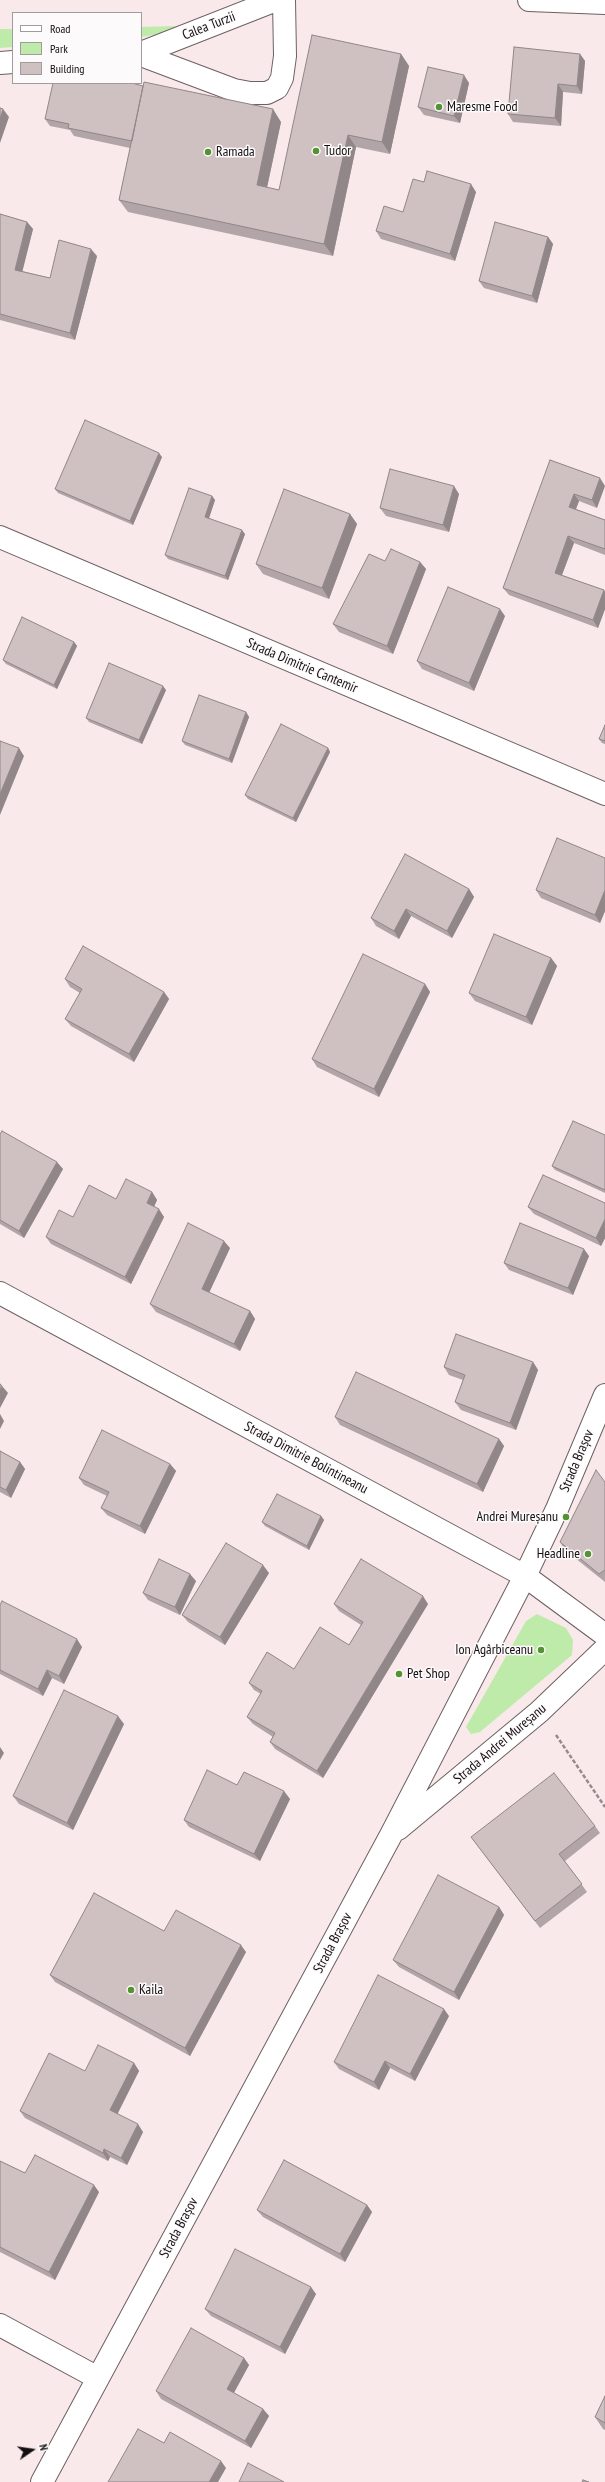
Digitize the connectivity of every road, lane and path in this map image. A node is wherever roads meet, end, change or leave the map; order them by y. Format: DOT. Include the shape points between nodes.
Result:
graph roads {
  1 [pos="276,0"];
  2 [pos="284,0"];
  3 [pos="529,0"];
  4 [pos="605,4"];
  5 [pos="142,54"];
  6 [pos="142,54"];
  7 [pos="12,62"];
  8 [pos="0,63"];
  9 [pos="0,537"];
  10 [pos="605,794"];
  11 [pos="0,1293"];
  12 [pos="605,1395"];
  13 [pos="525,1576"];
  14 [pos="605,1635"];
  15 [pos="605,1649"];
  16 [pos="539,1712"];
  17 [pos="605,1807"];
  18 [pos="391,1835"];
  19 [pos="0,2325"];
  20 [pos="98,2378"];
  21 [pos="42,2482"];
  1 -- 5 [label="street, Calea Turzii"];
  2 -- 6 [label="street" via="285,56 282,78 277,88 267,93 234,90"];
  3 -- 4 [label="street"];
  7 -- 8 [label="street"];
  9 -- 10 [label="street, Strada Dimitrie Cantemir"];
  11 -- 13 [label="street, Strada Dimitrie Bolintineanu"];
  12 -- 13 [label="street, Strada Brașov" via="557,1509"];
  13 -- 14 [label="street, Strada Dimitrie Bolintineanu"];
  13 -- 18 [label="street, Strada Brașov"];
  15 -- 16 [label="street, Strada Andrei Mureșanu"];
  16 -- 17 [label="path"];
  16 -- 18 [label="street, Strada Andrei Mureșanu"];
  18 -- 20 [label="street, Strada Brașov"];
  19 -- 20 [label="street"];
  20 -- 21 [label="street, Strada Brașov"];
}
